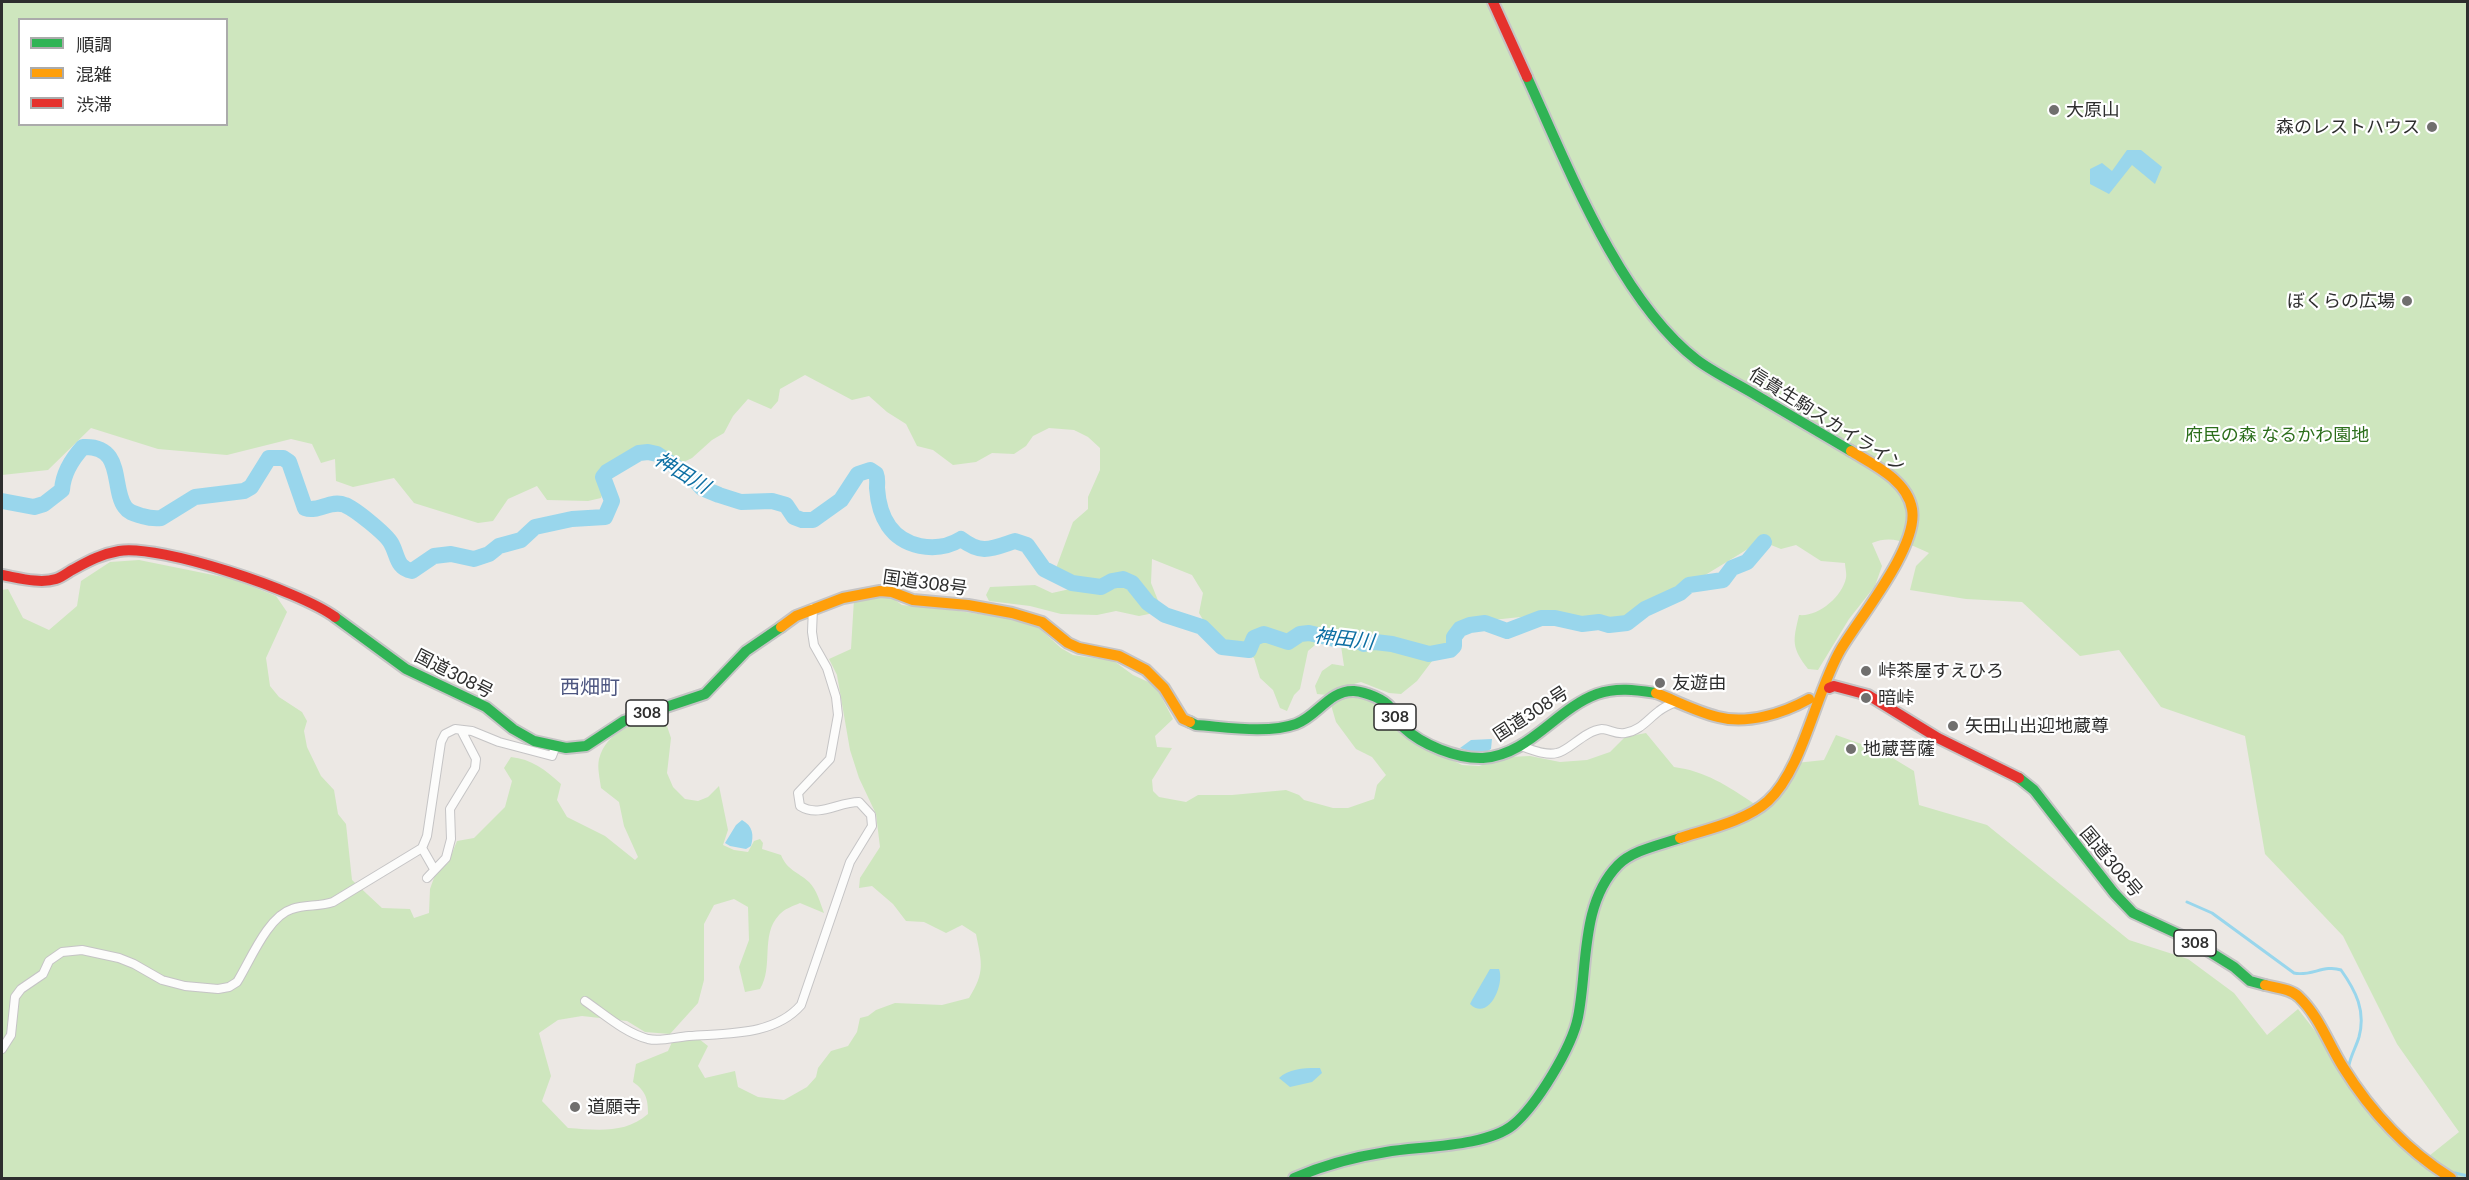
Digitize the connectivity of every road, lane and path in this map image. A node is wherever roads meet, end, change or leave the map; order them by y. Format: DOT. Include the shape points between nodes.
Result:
graph roads {
  1 [pos="1493,2"];
  2 [pos="2,576"];
  3 [pos="813,608"];
  4 [pos="1829,688"];
  5 [pos="1809,699"];
  6 [pos="1677,701"];
  7 [pos="461,730"];
  8 [pos="1519,746"];
  9 [pos="555,747"];
  10 [pos="422,848"];
  11 [pos="434,869"];
  12 [pos="427,878"];
  13 [pos="585,1001"];
  14 [pos="2,1049"];
  15 [pos="1293,1179"];
  16 [pos="2451,1179"];
  1 -- 15 [label="main road, 信貴生駒スカイライン" via="1571,173 1606,242 1652,316 1698,361 1898,482 1907,494 1914,519 1906,545 1827,676 1775,794 1751,811 1631,856 1608,875 1595,902 1579,1015 1572,1038 1517,1122 1502,1134 1488,1138 1355,1157 1329,1163"];
  2 -- 9 [label="main road, 国道308号 / 308" via="56,579 94,558 120,551 148,552 234,573 320,606 406,669 486,707 523,736"];
  3 -- 8 [label="main road, 国道308号 / 308" via="880,591 913,600 1027,616 1042,622 1074,646 1119,656 1146,670 1164,688 1183,719 1196,724 1259,729 1294,725 1331,697 1354,691 1380,699 1404,728 1448,752 1484,758"];
  3 -- 9 [label="main road, 国道308号 / 308" via="746,651 705,694 624,721 586,746"];
  3 -- 13 [label="street" via="814,645 830,675 838,715 830,759 798,793 800,807 815,812 859,802 871,815 872,826 850,862 801,1005 792,1016 757,1030 664,1040 647,1039 630,1031"];
  4 -- 16 [label="main road, 国道308号 / 308" via="1868,695 1938,738 2013,774 2034,790 2133,913 2189,939 2250,981 2299,997 2344,1070 2391,1129 2407,1147"];
  5 -- 6 [label="main road, 国道308号 / 308" via="1793,708 1738,719 1719,718"];
  6 -- 8 [label="street" via="1645,725 1622,733 1602,729 1557,753"];
  6 -- 8 [label="main road, 国道308号 / 308" via="1644,690 1597,694 1566,711"];
  7 -- 9 [label="street" via="552,756"];
  7 -- 10 [label="street" via="445,734 441,742 428,836"];
  7 -- 11 [label="street" via="476,759 475,768 450,809 452,831 448,850 441,865"];
  10 -- 11 [label="street"];
  10 -- 14 [label="street" via="333,902 298,907 278,915 237,982 229,987 218,990 185,986 162,980 119,958 82,950 62,952 15,997 11,1035"];
  11 -- 12 [label="street"];
}
